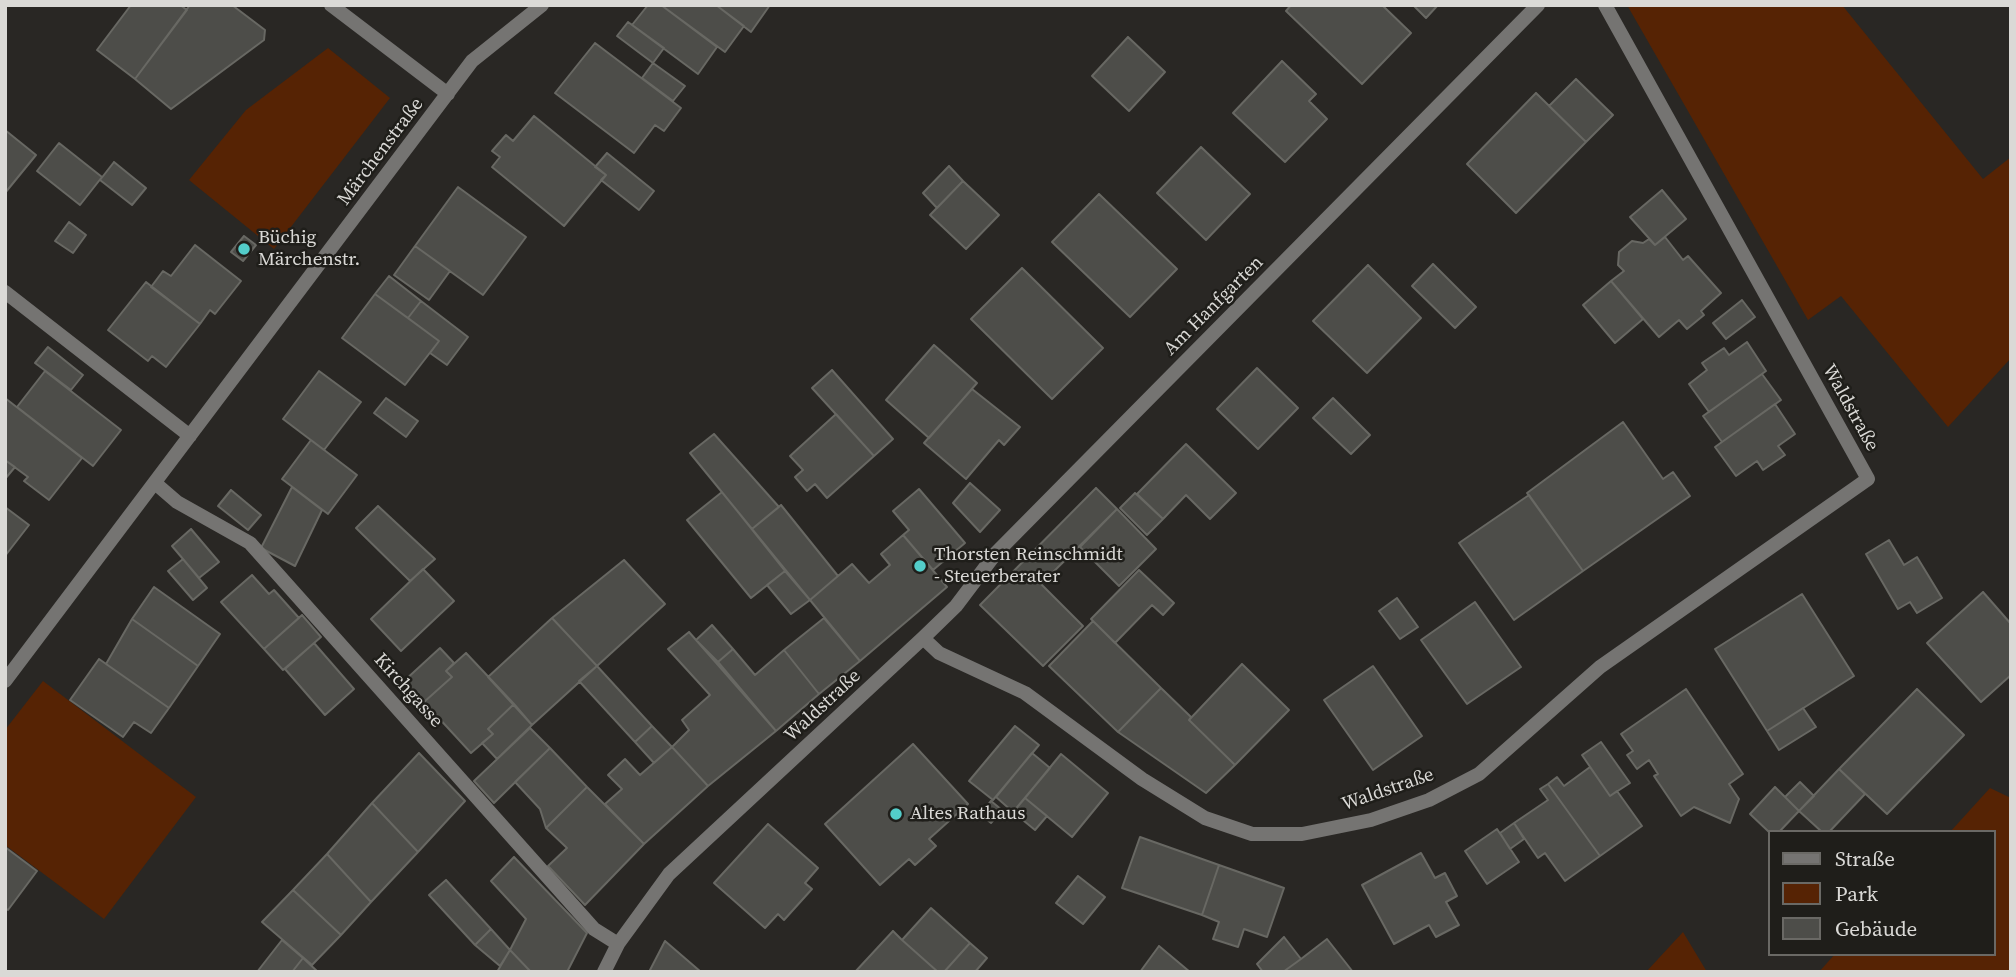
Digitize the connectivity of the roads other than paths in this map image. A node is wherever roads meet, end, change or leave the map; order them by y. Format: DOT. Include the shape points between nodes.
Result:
graph roads {
  1 [pos="331,5"];
  2 [pos="542,5"];
  3 [pos="1538,5"];
  4 [pos="1605,5"];
  5 [pos="448,94"];
  6 [pos="5,292"];
  7 [pos="190,436"];
  8 [pos="155,483"];
  9 [pos="923,639"];
  10 [pos="5,681"];
  11 [pos="618,944"];
  12 [pos="604,972"];
  1 -- 5 [label="street"];
  2 -- 5 [label="street, Märchenstraße" via="472,61"];
  3 -- 9 [label="street, Am Hanfgarten" via="996,553 956,606"];
  4 -- 9 [label="street, Waldstraße" via="1868,479 1600,667 1479,774 1429,800 1371,820 1302,834 1252,834 1205,818 1142,779 1025,693 939,653"];
  5 -- 7 [label="street, Märchenstraße"];
  6 -- 7 [label="street"];
  7 -- 8 [label="street, Märchenstraße"];
  8 -- 10 [label="street, Märchenstraße"];
  8 -- 11 [label="street, Kirchgasse" via="177,502 250,543 594,929"];
  9 -- 11 [label="street, Waldstraße" via="669,874"];
  11 -- 12 [label="street, Waldstraße"];
}
